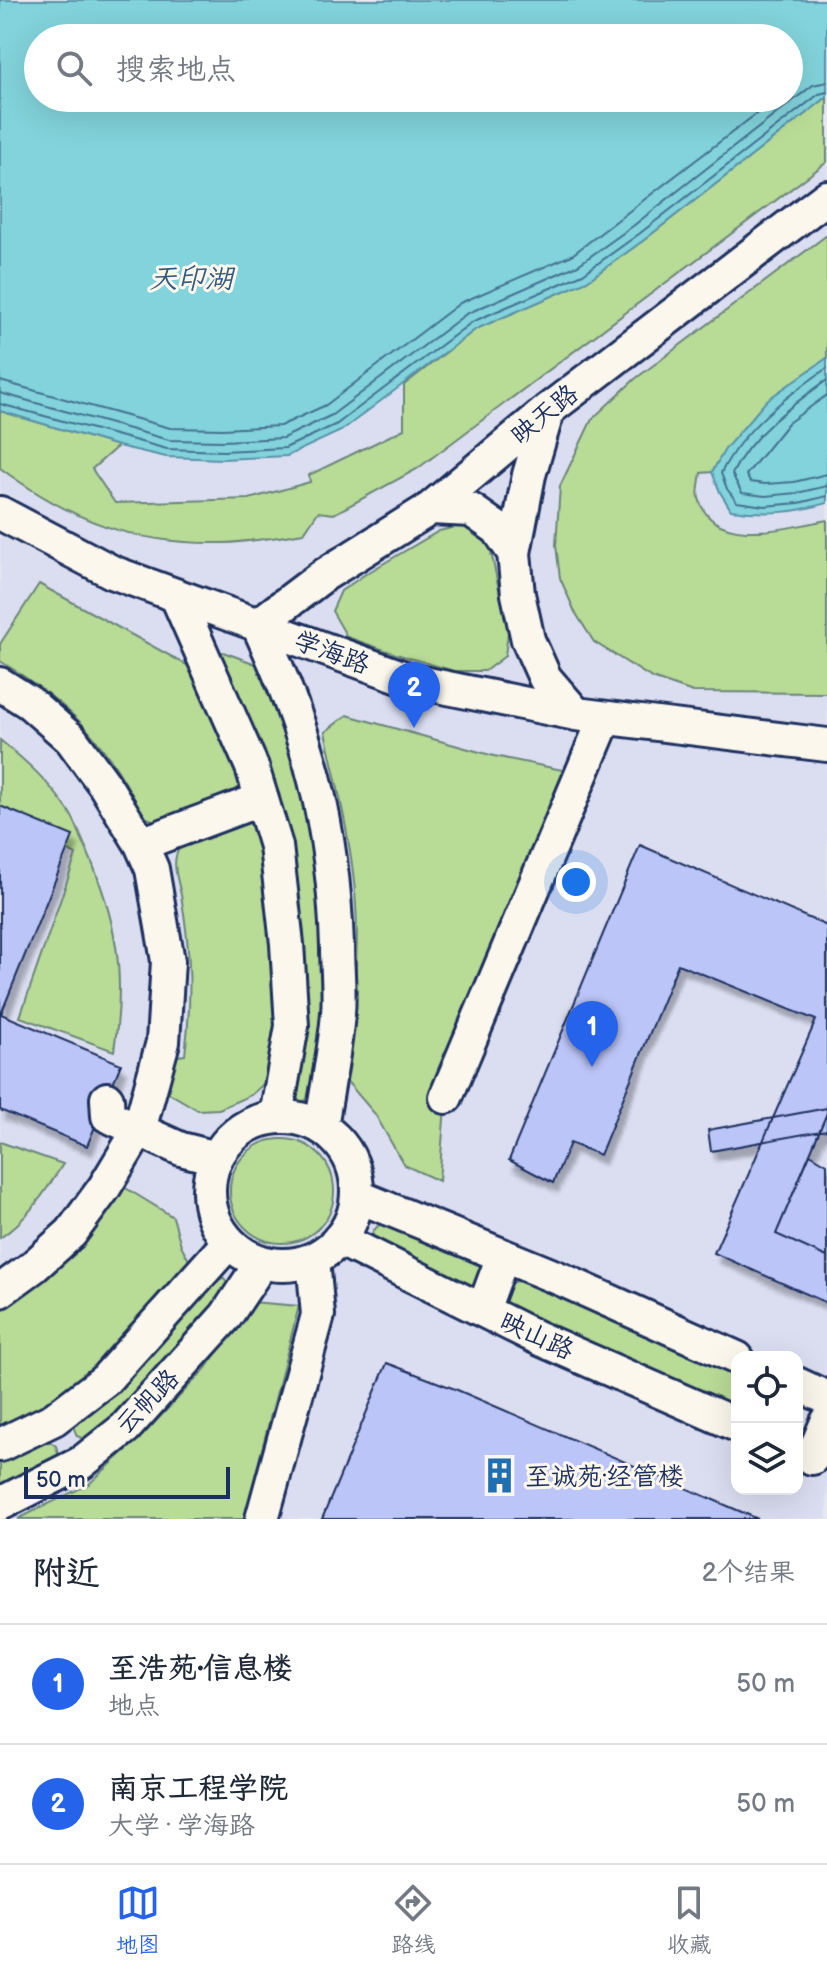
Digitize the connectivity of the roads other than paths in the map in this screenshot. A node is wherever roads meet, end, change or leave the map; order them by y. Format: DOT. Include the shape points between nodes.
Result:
graph roads {
  1 [pos="827,197"];
  2 [pos="548,410"];
  3 [pos="431,508"];
  4 [pos="0,513"];
  5 [pos="514,553"];
  6 [pos="177,597"];
  7 [pos="258,625"];
  8 [pos="0,684"];
  9 [pos="590,716"];
  10 [pos="827,745"];
  11 [pos="262,799"];
  12 [pos="141,844"];
  13 [pos="446,1097"];
  14 [pos="107,1099"];
  15 [pos="276,1116"];
  16 [pos="321,1127"];
  17 [pos="139,1130"];
  18 [pos="216,1158"];
  19 [pos="357,1196"];
  20 [pos="339,1239"];
  21 [pos="229,1242"];
  22 [pos="503,1256"];
  23 [pos="313,1259"];
  24 [pos="262,1262"];
  25 [pos="0,1291"];
  26 [pos="483,1310"];
  27 [pos="731,1355"];
  28 [pos="803,1387"];
  29 [pos="827,1398"];
  30 [pos="54,1419"];
  31 [pos="827,1422"];
  32 [pos="732,1423"];
  33 [pos="0,1445"];
  34 [pos="812,1458"];
  35 [pos="81,1463"];
  36 [pos="0,1504"];
  37 [pos="262,1519"];
  1 -- 2 [label="street, 映天路"];
  2 -- 3 [label="street, 映天路"];
  2 -- 5 [label="street"];
  3 -- 5 [label="street" via="471,510 498,529"];
  3 -- 7 [label="street, 映天路" via="324,575"];
  4 -- 6 [label="street, 学海路" via="112,572"];
  5 -- 9 [label="street" via="528,640 545,678"];
  6 -- 7 [label="street, 学海路"];
  6 -- 11 [label="street"];
  7 -- 9 [label="street, 学海路" via="413,681"];
  7 -- 16 [label="street" via="310,754 328,837 339,1011"];
  8 -- 12 [label="street" via="71,739"];
  9 -- 10 [label="street, 学海路"];
  9 -- 13 [label="street"];
  11 -- 12 [label="street"];
  11 -- 15 [label="street" via="276,846 292,1026"];
  12 -- 17 [label="street" via="152,869 168,961 163,1042"];
  14 -- 17 [label="street" via="108,1116"];
  15 -- 16 [label="street"];
  15 -- 18 [label="street" via="240,1129"];
  16 -- 19 [label="street" via="349,1157"];
  17 -- 18 [label="street"];
  17 -- 25 [label="street" via="71,1233"];
  18 -- 21 [label="street" via="209,1203"];
  19 -- 20 [label="street"];
  19 -- 22 [label="street"];
  20 -- 23 [label="street"];
  20 -- 26 [label="street, 映山路"];
  21 -- 24 [label="street"];
  21 -- 30 [label="street, 云帆路" via="105,1380"];
  22 -- 26 [label="street"];
  22 -- 27 [label="street"];
  23 -- 24 [label="street" via="288,1265"];
  23 -- 37 [label="street" via="318,1315"];
  24 -- 35 [label="street, 云帆路" via="226,1316 125,1428"];
  26 -- 32 [label="street, 映山路"];
  28 -- 29 [label="street"];
  30 -- 33 [label="street, 云帆路"];
  30 -- 35 [label="street"];
  31 -- 34 [label="street"];
  35 -- 36 [label="street, 云帆路"];
}
